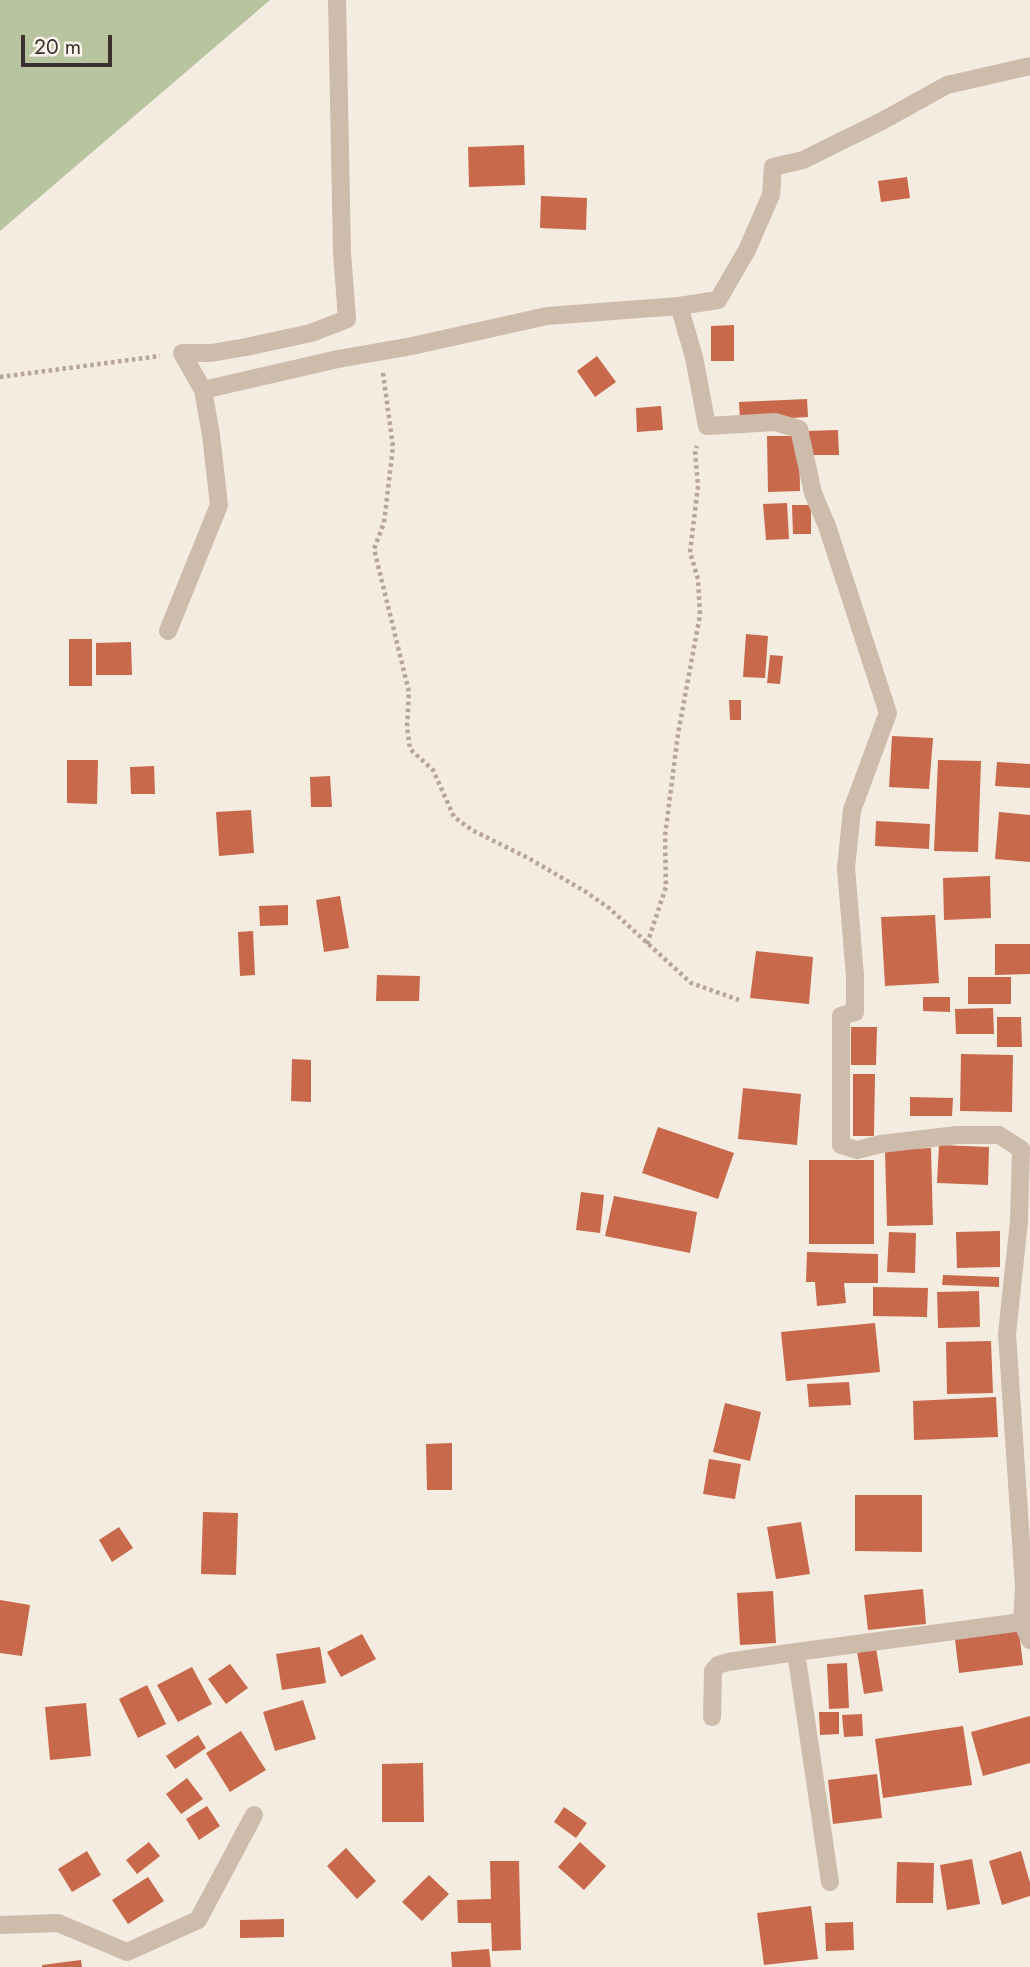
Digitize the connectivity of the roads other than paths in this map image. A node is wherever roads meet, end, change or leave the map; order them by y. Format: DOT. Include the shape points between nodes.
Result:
graph roads {
  1 [pos="337,0"];
  2 [pos="1030,66"];
  3 [pos="679,306"];
  4 [pos="203,390"];
  5 [pos="168,631"];
  6 [pos="1025,1148"];
  7 [pos="1027,1587"];
  8 [pos="1022,1622"];
  9 [pos="1030,1640"];
  10 [pos="796,1652"];
  11 [pos="712,1717"];
  12 [pos="254,1815"];
  13 [pos="830,1882"];
  14 [pos="0,1926"];
  1 -- 4 [label="street" via="347,319 312,333 246,347 182,353"];
  2 -- 3 [label="street" via="947,85 803,160 773,167 771,195 718,300"];
  3 -- 4 [label="street" via="547,316"];
  3 -- 6 [label="street" via="707,426 775,422 799,429 813,493 888,713 852,810 846,868 855,1012 841,1016 841,1145 857,1150 957,1135 999,1135"];
  4 -- 5 [label="street" via="219,505"];
  6 -- 7 [label="street" via="1007,1335"];
  7 -- 8 [label="street"];
  8 -- 9 [label="street"];
  8 -- 10 [label="street"];
  10 -- 11 [label="street" via="718,1665 713,1671"];
  10 -- 13 [label="street"];
  12 -- 14 [label="street" via="198,1920 127,1952 58,1923"];
}
